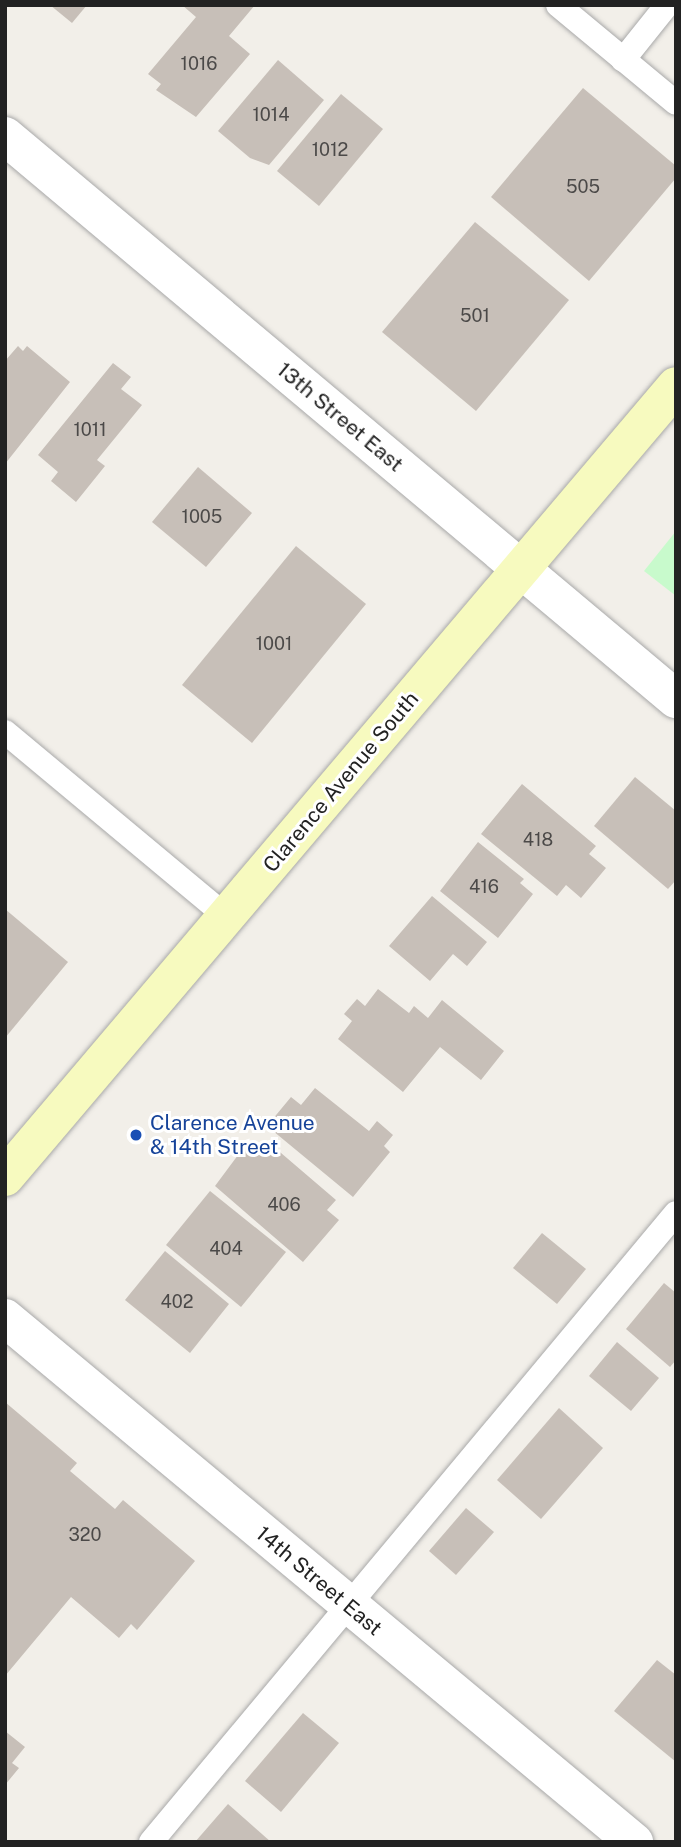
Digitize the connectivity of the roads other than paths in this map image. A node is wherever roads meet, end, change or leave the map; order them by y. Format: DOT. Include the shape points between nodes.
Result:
graph roads {
  1 [pos="558,5"];
  2 [pos="667,5"];
  3 [pos="623,60"];
  4 [pos="676,103"];
  5 [pos="5,136"];
  6 [pos="676,386"];
  7 [pos="522,570"];
  8 [pos="676,699"];
  9 [pos="5,732"];
  10 [pos="227,917"];
  11 [pos="5,1177"];
  12 [pos="676,1213"];
  13 [pos="5,1318"];
  14 [pos="347,1604"];
  15 [pos="151,1842"];
  16 [pos="634,1842"];
  1 -- 3 [label="lane"];
  2 -- 3 [label="lane"];
  3 -- 4 [label="lane"];
  5 -- 7 [label="street, 13th Street East"];
  6 -- 7 [label="main road, Clarence Avenue South"];
  7 -- 8 [label="street, 13th Street East"];
  7 -- 10 [label="main road, Clarence Avenue South"];
  9 -- 10 [label="lane"];
  10 -- 11 [label="main road, Clarence Avenue South"];
  12 -- 14 [label="lane"];
  13 -- 14 [label="street, 14th Street East"];
  14 -- 15 [label="lane"];
  14 -- 16 [label="street, 14th Street East"];
}
